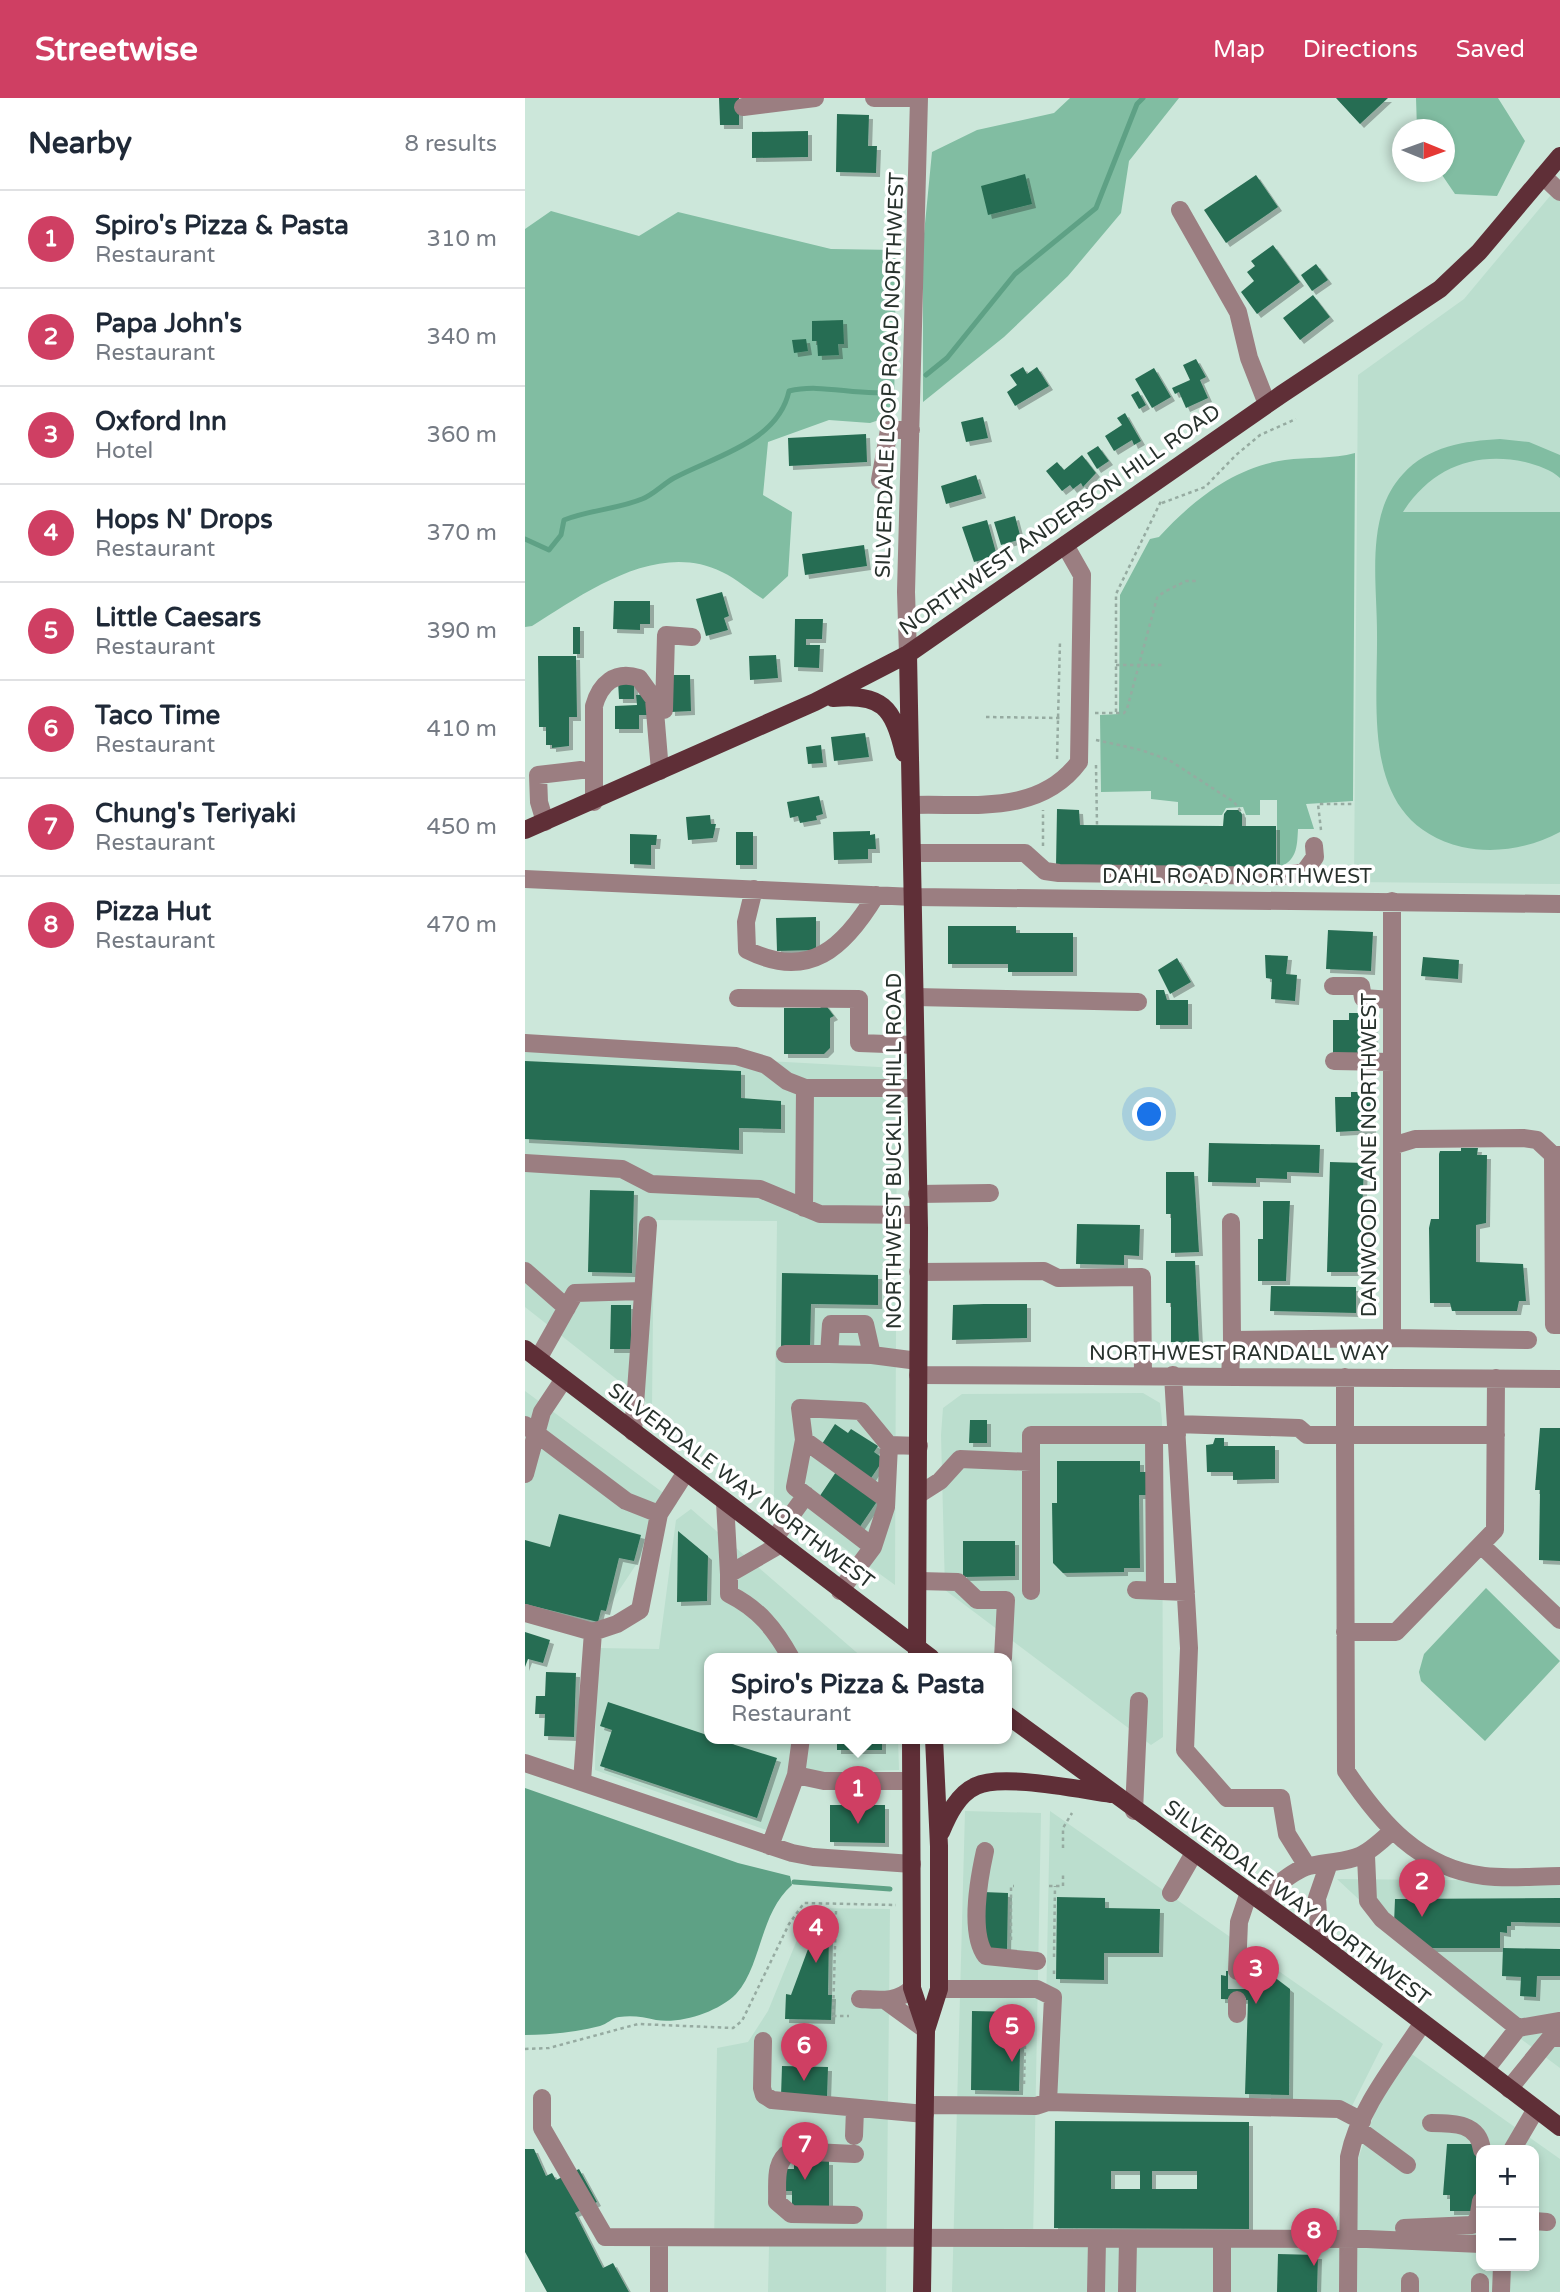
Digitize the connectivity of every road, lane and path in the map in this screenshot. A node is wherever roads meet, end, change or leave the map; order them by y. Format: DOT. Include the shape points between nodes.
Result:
graph roads {
  1 [pos="815,98"];
  2 [pos="874,98"];
  3 [pos="919,98"];
  4 [pos="743,107"];
  5 [pos="1560,156"];
  6 [pos="1543,176"];
  7 [pos="1560,192"];
  8 [pos="1180,210"];
  9 [pos="1267,404"];
  10 [pos="1296,419"];
  11 [pos="911,430"];
  12 [pos="880,480"];
  13 [pos="1161,496"];
  14 [pos="1162,503"];
  15 [pos="1065,545"];
  16 [pos="1198,581"];
  17 [pos="692,637"];
  18 [pos="1060,641"];
  19 [pos="908,654"];
  20 [pos="1116,665"];
  21 [pos="1138,665"];
  22 [pos="1164,665"];
  23 [pos="815,702"];
  24 [pos="1116,712"];
  25 [pos="986,717"];
  26 [pos="1060,718"];
  27 [pos="1088,719"];
  28 [pos="1095,740"];
  29 [pos="1096,751"];
  30 [pos="1058,759"];
  31 [pos="1096,762"];
  32 [pos="666,769"];
  33 [pos="581,770"];
  34 [pos="912,798"];
  35 [pos="594,802"];
  36 [pos="1352,804"];
  37 [pos="1043,807"];
  38 [pos="1244,816"];
  39 [pos="545,822"];
  40 [pos="1097,825"];
  41 [pos="525,830"];
  42 [pos="1314,846"];
  43 [pos="913,853"];
  44 [pos="1036,862"];
  45 [pos="525,879"];
  46 [pos="754,889"];
  47 [pos="876,895"];
  48 [pos="914,897"];
  49 [pos="1392,901"];
  50 [pos="1560,904"];
  51 [pos="1333,986"];
  52 [pos="915,997"];
  53 [pos="738,998"];
  54 [pos="1392,1000"];
  55 [pos="1138,1002"];
  56 [pos="525,1043"];
  57 [pos="915,1045"];
  58 [pos="1334,1061"];
  59 [pos="1392,1062"];
  60 [pos="806,1088"];
  61 [pos="915,1088"];
  62 [pos="1392,1146"];
  63 [pos="1556,1155"];
  64 [pos="525,1163"];
  65 [pos="990,1193"];
  66 [pos="917,1195"];
  67 [pos="804,1208"];
  68 [pos="917,1215"];
  69 [pos="1231,1222"];
  70 [pos="648,1225"];
  71 [pos="525,1271"];
  72 [pos="918,1272"];
  73 [pos="1557,1274"];
  74 [pos="642,1291"];
  75 [pos="567,1308"];
  76 [pos="1560,1325"];
  77 [pos="1392,1338"];
  78 [pos="1231,1340"];
  79 [pos="1528,1340"];
  80 [pos="532,1354"];
  81 [pos="785,1354"];
  82 [pos="829,1354"];
  83 [pos="872,1355"];
  84 [pos="918,1368"];
  85 [pos="1143,1375"];
  86 [pos="1173,1375"];
  87 [pos="1230,1376"];
  88 [pos="1345,1377"];
  89 [pos="1496,1378"];
  90 [pos="563,1379"];
  91 [pos="1560,1379"];
  92 [pos="530,1429"];
  93 [pos="1176,1430"];
  94 [pos="633,1432"];
  95 [pos="1154,1435"];
  96 [pos="1345,1435"];
  97 [pos="1496,1435"];
  98 [pos="804,1440"];
  99 [pos="889,1445"];
  100 [pos="919,1446"];
  101 [pos="1031,1462"];
  102 [pos="686,1472"];
  103 [pos="525,1474"];
  104 [pos="806,1495"];
  105 [pos="918,1495"];
  106 [pos="886,1499"];
  107 [pos="725,1502"];
  108 [pos="659,1514"];
  109 [pos="778,1542"];
  110 [pos="1481,1545"];
  111 [pos="873,1547"];
  112 [pos="729,1574"];
  113 [pos="919,1581"];
  114 [pos="840,1591"];
  115 [pos="1031,1591"];
  116 [pos="1186,1592"];
  117 [pos="525,1613"];
  118 [pos="1560,1620"];
  119 [pos="593,1632"];
  120 [pos="1345,1632"];
  121 [pos="788,1653"];
  122 [pos="919,1653"];
  123 [pos="922,1653"];
  124 [pos="1003,1653"];
  125 [pos="1139,1701"];
  126 [pos="1012,1719"];
  127 [pos="800,1744"];
  128 [pos="912,1744"];
  129 [pos="934,1744"];
  130 [pos="525,1763"];
  131 [pos="796,1775"];
  132 [pos="582,1781"];
  133 [pos="903,1781"];
  134 [pos="1111,1794"];
  135 [pos="1134,1811"];
  136 [pos="1072,1813"];
  137 [pos="1392,1831"];
  138 [pos="770,1846"];
  139 [pos="940,1846"];
  140 [pos="1063,1848"];
  141 [pos="985,1851"];
  142 [pos="1194,1853"];
  143 [pos="1366,1856"];
  144 [pos="912,1864"];
  145 [pos="1307,1866"];
  146 [pos="1328,1866"];
  147 [pos="1063,1875"];
  148 [pos="1560,1876"];
  149 [pos="1014,1886"];
  150 [pos="1049,1886"];
  151 [pos="1055,1886"];
  152 [pos="1171,1893"];
  153 [pos="1253,1895"];
  154 [pos="901,1903"];
  155 [pos="939,1907"];
  156 [pos="836,1911"];
  157 [pos="1320,1944"];
  158 [pos="1011,1959"];
  159 [pos="1037,1961"];
  160 [pos="1237,1971"];
  161 [pos="1054,1974"];
  162 [pos="912,1987"];
  163 [pos="939,1989"];
  164 [pos="860,1999"];
  165 [pos="886,2001"];
  166 [pos="1031,2007"];
  167 [pos="849,2016"];
  168 [pos="1560,2021"];
  169 [pos="1422,2024"];
  170 [pos="1518,2028"];
  171 [pos="926,2030"];
  172 [pos="1560,2038"];
  173 [pos="764,2041"];
  174 [pos="525,2049"];
  175 [pos="1486,2069"];
  176 [pos="1024,2084"];
  177 [pos="1509,2089"];
  178 [pos="543,2098"];
  179 [pos="1048,2102"];
  180 [pos="856,2109"];
  181 [pos="925,2109"];
  182 [pos="1536,2109"];
  183 [pos="1431,2123"];
  184 [pos="1359,2125"];
  185 [pos="1560,2127"];
  186 [pos="855,2136"];
  187 [pos="1481,2145"];
  188 [pos="1515,2145"];
  189 [pos="855,2154"];
  190 [pos="1407,2165"];
  191 [pos="1480,2208"];
  192 [pos="854,2215"];
  193 [pos="1404,2228"];
  194 [pos="654,2238"];
  195 [pos="923,2239"];
  196 [pos="1350,2239"];
  197 [pos="1097,2240"];
  198 [pos="1128,2240"];
  199 [pos="1222,2240"];
  200 [pos="1476,2244"];
  201 [pos="1502,2271"];
  202 [pos="659,2292"];
  203 [pos="922,2292"];
  204 [pos="1095,2292"];
  205 [pos="1128,2292"];
  206 [pos="1222,2292"];
  207 [pos="1348,2292"];
  208 [pos="1501,2292"];
  1 -- 4 [label="street"];
  2 -- 3 [label="street"];
  3 -- 11 [label="street, SILVERDALE LOOP ROAD NORTHWEST"];
  5 -- 6 [label="main road, NORTHWEST ANDERSON HILL ROAD"];
  6 -- 7 [label="street"];
  6 -- 9 [label="main road, NORTHWEST ANDERSON HILL ROAD" via="1453,279"];
  8 -- 9 [label="street" via="1238,312"];
  9 -- 15 [label="main road, NORTHWEST ANDERSON HILL ROAD"];
  10 -- 14 [label="path" via="1260,435 1205,487"];
  11 -- 12 [label="street" via="889,430"];
  11 -- 19 [label="street, SILVERDALE LOOP ROAD NORTHWEST"];
  13 -- 14 [label="path"];
  14 -- 20 [label="path" via="1116,594"];
  15 -- 19 [label="main road, NORTHWEST ANDERSON HILL ROAD"];
  15 -- 27 [label="street" via="1083,575"];
  16 -- 21 [label="path" via="1186,581 1159,595"];
  17 -- 32 [label="street" via="666,635 662,689"];
  18 -- 26 [label="path"];
  19 -- 23 [label="main road, NORTHWEST ANDERSON HILL ROAD"];
  19 -- 34 [label="main road, NORTHWEST BUCKLIN HILL ROAD"];
  20 -- 21 [label="path"];
  20 -- 24 [label="path"];
  21 -- 22 [label="path"];
  21 -- 24 [label="path" via="1127,709"];
  23 -- 32 [label="main road, NORTHWEST ANDERSON HILL ROAD"];
  23 -- 34 [label="main road" via="861,697 885,706 898,731"];
  24 -- 27 [label="path" via="1095,713"];
  25 -- 26 [label="path"];
  26 -- 27 [label="path"];
  26 -- 30 [label="path"];
  27 -- 28 [label="path"];
  27 -- 34 [label="street" via="1079,762 1054,788 1014,804"];
  28 -- 29 [label="path"];
  28 -- 38 [label="path" via="1169,761 1234,802"];
  31 -- 40 [label="path"];
  32 -- 35 [label="main road, NORTHWEST ANDERSON HILL ROAD"];
  32 -- 35 [label="street" via="649,688 631,676 607,681 594,706"];
  33 -- 39 [label="street" via="538,775"];
  34 -- 43 [label="main road, NORTHWEST BUCKLIN HILL ROAD"];
  35 -- 39 [label="main road, NORTHWEST ANDERSON HILL ROAD"];
  36 -- 42 [label="path" via="1318,804 1322,835"];
  37 -- 44 [label="path" via="1043,857"];
  39 -- 41 [label="main road, NORTHWEST ANDERSON HILL ROAD"];
  42 -- 44 [label="street" via="1315,857 1305,871 1283,876 1059,873 1045,871"];
  43 -- 44 [label="street" via="1025,853"];
  43 -- 48 [label="main road, NORTHWEST BUCKLIN HILL ROAD"];
  45 -- 46 [label="street, DAHL ROAD NORTHWEST"];
  46 -- 47 [label="street, DAHL ROAD NORTHWEST"];
  46 -- 47 [label="street" via="746,922 747,950 782,964 804,963 824,955"];
  47 -- 48 [label="street, DAHL ROAD NORTHWEST"];
  48 -- 49 [label="street, DAHL ROAD NORTHWEST"];
  48 -- 52 [label="main road, NORTHWEST BUCKLIN HILL ROAD"];
  49 -- 50 [label="street, DAHL ROAD NORTHWEST"];
  49 -- 54 [label="street, DANWOOD LANE NORTHWEST"];
  51 -- 54 [label="street" via="1361,986 1363,998"];
  52 -- 55 [label="street"];
  52 -- 57 [label="main road, NORTHWEST BUCKLIN HILL ROAD"];
  53 -- 57 [label="street" via="859,999 859,1043"];
  54 -- 59 [label="street, DANWOOD LANE NORTHWEST"];
  56 -- 60 [label="street" via="736,1056 766,1065"];
  57 -- 61 [label="main road, NORTHWEST BUCKLIN HILL ROAD"];
  58 -- 59 [label="street"];
  59 -- 62 [label="street, DANWOOD LANE NORTHWEST"];
  60 -- 61 [label="street"];
  60 -- 67 [label="street"];
  61 -- 66 [label="main road, NORTHWEST BUCKLIN HILL ROAD"];
  62 -- 63 [label="street" via="1415,1139 1523,1138 1537,1140"];
  62 -- 77 [label="street, DANWOOD LANE NORTHWEST"];
  63 -- 73 [label="street"];
  64 -- 67 [label="street" via="622,1169 651,1184 760,1189"];
  65 -- 66 [label="street"];
  66 -- 68 [label="main road, NORTHWEST BUCKLIN HILL ROAD"];
  67 -- 68 [label="street" via="820,1214"];
  68 -- 72 [label="main road, NORTHWEST BUCKLIN HILL ROAD"];
  69 -- 78 [label="street"];
  70 -- 74 [label="street"];
  71 -- 75 [label="street"];
  72 -- 84 [label="main road, NORTHWEST BUCKLIN HILL ROAD"];
  72 -- 85 [label="street" via="1044,1271 1058,1278 1142,1277"];
  73 -- 76 [label="street" via="1554,1325"];
  74 -- 75 [label="street" via="575,1293"];
  74 -- 94 [label="street"];
  75 -- 80 [label="street"];
  77 -- 78 [label="street, DANWOOD LANE NORTHWEST"];
  77 -- 79 [label="street"];
  78 -- 87 [label="street"];
  80 -- 90 [label="main road, SILVERDALE WAY NORTHWEST"];
  81 -- 82 [label="street, NORTHWEST RANDALL WAY"];
  82 -- 83 [label="street, NORTHWEST RANDALL WAY"];
  82 -- 83 [label="street" via="831,1324 865,1324"];
  83 -- 84 [label="street, NORTHWEST RANDALL WAY"];
  84 -- 85 [label="street, NORTHWEST RANDALL WAY"];
  84 -- 100 [label="main road, NORTHWEST BUCKLIN HILL ROAD"];
  85 -- 86 [label="street, NORTHWEST RANDALL WAY"];
  86 -- 87 [label="street, NORTHWEST RANDALL WAY"];
  86 -- 93 [label="street"];
  87 -- 88 [label="street, NORTHWEST RANDALL WAY"];
  88 -- 89 [label="street, NORTHWEST RANDALL WAY"];
  88 -- 96 [label="street"];
  89 -- 91 [label="street, NORTHWEST RANDALL WAY"];
  89 -- 97 [label="street"];
  90 -- 92 [label="street"];
  90 -- 94 [label="main road, SILVERDALE WAY NORTHWEST"];
  92 -- 103 [label="street"];
  92 -- 108 [label="street" via="627,1502"];
  93 -- 95 [label="street"];
  93 -- 96 [label="street" via="1299,1428 1307,1434"];
  93 -- 116 [label="street"];
  94 -- 102 [label="main road, SILVERDALE WAY NORTHWEST"];
  95 -- 101 [label="street" via="1031,1435"];
  95 -- 116 [label="street" via="1146,1591"];
  96 -- 97 [label="street"];
  96 -- 120 [label="street"];
  97 -- 110 [label="street" via="1495,1530"];
  98 -- 99 [label="street" via="800,1408 861,1411"];
  98 -- 104 [label="street" via="795,1487"];
  98 -- 106 [label="street"];
  99 -- 100 [label="street"];
  99 -- 106 [label="street"];
  100 -- 105 [label="main road, NORTHWEST BUCKLIN HILL ROAD"];
  101 -- 105 [label="street" via="960,1459 940,1481"];
  101 -- 115 [label="street"];
  102 -- 107 [label="main road, SILVERDALE WAY NORTHWEST"];
  102 -- 108 [label="street"];
  104 -- 109 [label="street"];
  104 -- 111 [label="street"];
  105 -- 113 [label="main road, NORTHWEST BUCKLIN HILL ROAD"];
  106 -- 111 [label="street"];
  107 -- 109 [label="main road, SILVERDALE WAY NORTHWEST"];
  107 -- 112 [label="street"];
  108 -- 119 [label="street" via="640,1610"];
  109 -- 112 [label="street"];
  109 -- 114 [label="main road, SILVERDALE WAY NORTHWEST"];
  110 -- 118 [label="street"];
  110 -- 120 [label="street" via="1396,1632"];
  111 -- 114 [label="street"];
  112 -- 121 [label="street" via="729,1594 751,1605"];
  113 -- 123 [label="main road, NORTHWEST BUCKLIN HILL ROAD"];
  113 -- 124 [label="street" via="958,1582 977,1600 1006,1600"];
  114 -- 122 [label="main road, SILVERDALE WAY NORTHWEST"];
  116 -- 145 [label="street" via="1185,1749 1227,1798 1281,1798 1287,1833"];
  117 -- 119 [label="street"];
  119 -- 132 [label="street"];
  120 -- 137 [label="street" via="1346,1771"];
  125 -- 135 [label="street"];
  126 -- 134 [label="main road, SILVERDALE WAY NORTHWEST"];
  127 -- 131 [label="street"];
  128 -- 144 [label="main road"];
  129 -- 139 [label="main road"];
  130 -- 132 [label="street"];
  131 -- 133 [label="street" via="824,1782"];
  131 -- 138 [label="street"];
  132 -- 138 [label="street"];
  134 -- 135 [label="main road, SILVERDALE WAY NORTHWEST"];
  134 -- 139 [label="main road" via="1004,1781 982,1783 966,1792 949,1813"];
  135 -- 142 [label="main road, SILVERDALE WAY NORTHWEST"];
  136 -- 140 [label="path" via="1063,1828"];
  137 -- 143 [label="street"];
  137 -- 148 [label="street" via="1425,1857 1452,1870 1485,1876"];
  138 -- 144 [label="street" via="813,1857"];
  139 -- 155 [label="main road"];
  141 -- 158 [label="street" via="979,1878 977,1945 986,1956"];
  142 -- 152 [label="street"];
  142 -- 153 [label="main road, SILVERDALE WAY NORTHWEST"];
  143 -- 146 [label="street"];
  143 -- 170 [label="street" via="1369,1900 1382,1919"];
  144 -- 155 [label="main road"];
  144 -- 162 [label="main road"];
  145 -- 146 [label="street"];
  145 -- 153 [label="street"];
  146 -- 157 [label="street" via="1317,1899"];
  147 -- 151 [label="path" via="1063,1886"];
  149 -- 158 [label="path"];
  150 -- 151 [label="path"];
  151 -- 161 [label="path"];
  153 -- 157 [label="main road, SILVERDALE WAY NORTHWEST"];
  153 -- 160 [label="street" via="1239,1922"];
  154 -- 174 [label="path" via="804,1903 789,1924 742,2021 733,2028 638,2024 549,2048"];
  155 -- 163 [label="main road"];
  156 -- 167 [label="path" via="833,2016"];
  157 -- 169 [label="main road, SILVERDALE WAY NORTHWEST"];
  158 -- 159 [label="street"];
  162 -- 165 [label="street" via="905,1995"];
  162 -- 171 [label="main road"];
  163 -- 171 [label="main road"];
  163 -- 179 [label="street" via="1037,1989 1053,1997"];
  164 -- 165 [label="street"];
  165 -- 171 [label="street"];
  166 -- 176 [label="path" via="1025,2008"];
  168 -- 170 [label="street"];
  169 -- 175 [label="main road, SILVERDALE WAY NORTHWEST"];
  169 -- 184 [label="street"];
  170 -- 175 [label="street"];
  171 -- 181 [label="main road"];
  172 -- 177 [label="street" via="1551,2037"];
  173 -- 180 [label="street" via="764,2095 786,2102"];
  175 -- 177 [label="main road, SILVERDALE WAY NORTHWEST"];
  177 -- 182 [label="main road, SILVERDALE WAY NORTHWEST"];
  178 -- 194 [label="street" via="543,2128 605,2238"];
  179 -- 181 [label="street"];
  179 -- 184 [label="street" via="1339,2109"];
  180 -- 181 [label="street"];
  180 -- 186 [label="street"];
  181 -- 195 [label="main road"];
  182 -- 185 [label="main road, SILVERDALE WAY NORTHWEST"];
  182 -- 188 [label="street"];
  183 -- 187 [label="street" via="1469,2127 1479,2135"];
  184 -- 190 [label="street"];
  184 -- 196 [label="street" via="1349,2157"];
  189 -- 192 [label="street" via="791,2151 778,2163 777,2202 791,2214"];
  191 -- 193 [label="street" via="1472,2225"];
  194 -- 195 [label="street"];
  194 -- 202 [label="street"];
  195 -- 197 [label="street"];
  195 -- 203 [label="main road"];
  196 -- 199 [label="street"];
  196 -- 200 [label="street"];
  196 -- 207 [label="street"];
  197 -- 198 [label="street"];
  197 -- 204 [label="street"];
  198 -- 199 [label="street"];
  198 -- 205 [label="street"];
  199 -- 206 [label="street"];
  201 -- 208 [label="street"];
}
